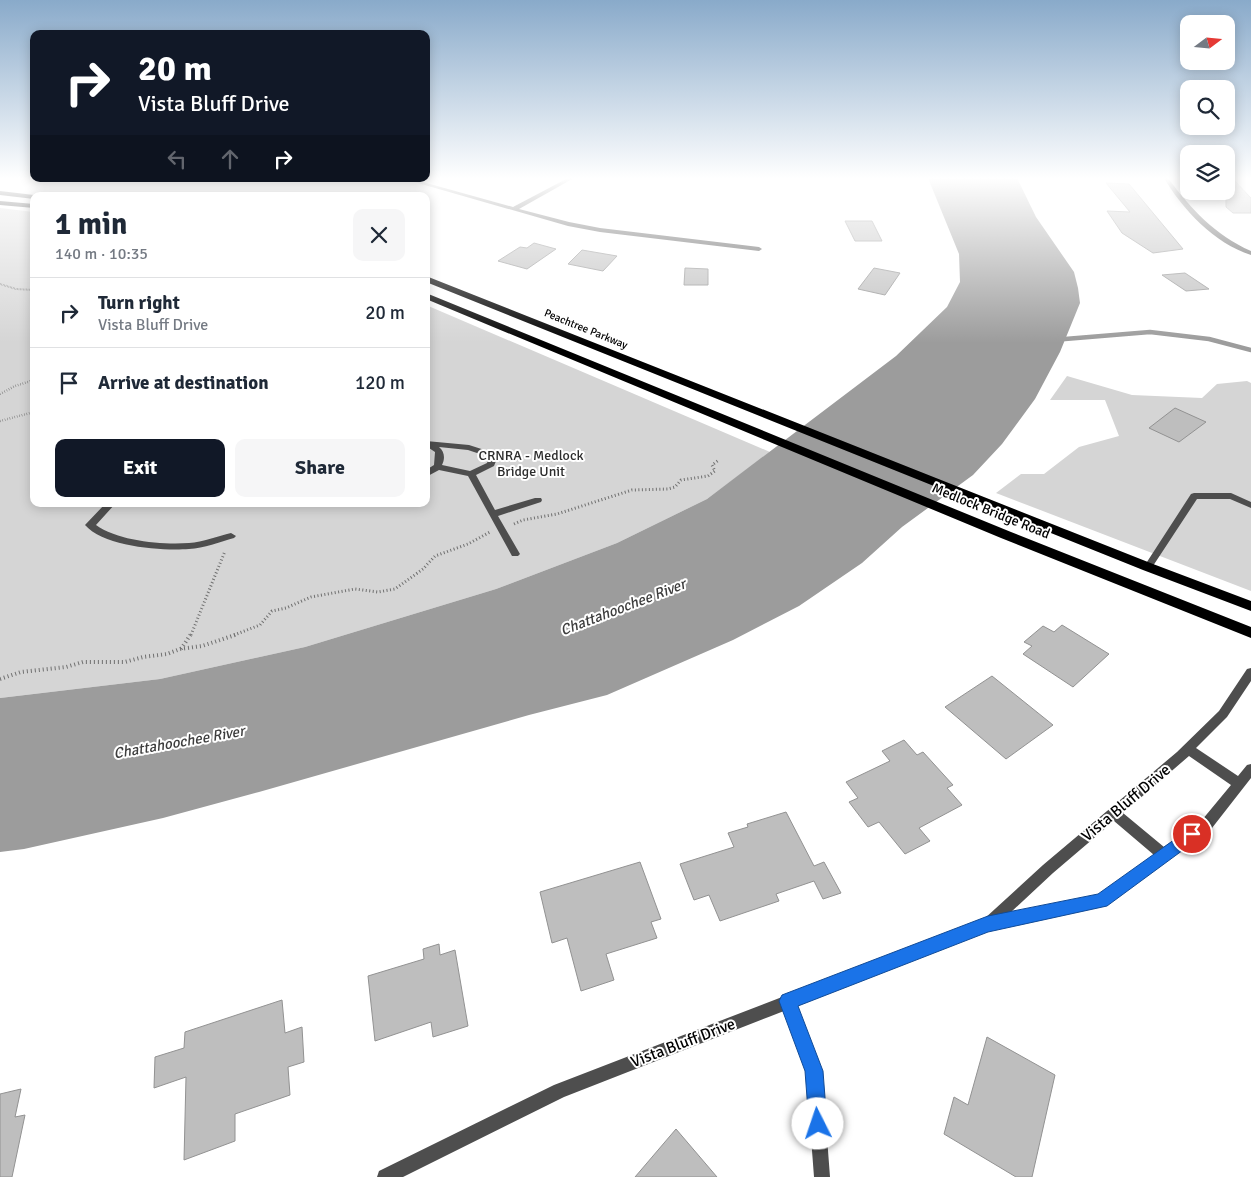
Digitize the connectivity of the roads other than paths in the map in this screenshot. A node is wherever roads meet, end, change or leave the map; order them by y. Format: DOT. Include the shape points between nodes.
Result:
graph roads {
  1 [pos="624,233"];
  2 [pos="1213,233"];
  3 [pos="759,249"];
  4 [pos="1251,253"];
  5 [pos="430,281"];
  6 [pos="430,298"];
  7 [pos="737,402"];
  8 [pos="430,444"];
  9 [pos="430,445"];
  10 [pos="438,466"];
  11 [pos="430,471"];
  12 [pos="472,474"];
  13 [pos="538,500"];
  14 [pos="1251,505"];
  15 [pos="107,507"];
  16 [pos="493,514"];
  17 [pos="231,536"];
  18 [pos="515,554"];
  19 [pos="1148,567"];
  20 [pos="1251,606"];
  21 [pos="1251,633"];
  22 [pos="1251,672"];
  23 [pos="1188,750"];
  24 [pos="1251,770"];
  25 [pos="1239,784"];
  26 [pos="1114,813"];
  27 [pos="1164,855"];
  28 [pos="988,924"];
  29 [pos="788,1001"];
  30 [pos="385,1177"];
  31 [pos="822,1177"];
  1 -- 3 [label="street"];
  2 -- 4 [label="street"];
  5 -- 7 [label="highway, Peachtree Parkway"];
  6 -- 21 [label="highway, Medlock Bridge Road"];
  7 -- 19 [label="highway, Medlock Bridge Road"];
  8 -- 12 [label="street" via="469,448 494,456 491,464"];
  9 -- 10 [label="street" via="439,451"];
  10 -- 11 [label="street"];
  10 -- 12 [label="street"];
  12 -- 16 [label="street"];
  13 -- 16 [label="street"];
  14 -- 19 [label="street" via="1231,496 1194,496"];
  15 -- 17 [label="street" via="90,524 102,534 126,541 190,546"];
  16 -- 18 [label="street"];
  19 -- 20 [label="highway, Medlock Bridge Road"];
  22 -- 23 [label="street, Vista Bluff Drive" via="1223,714"];
  23 -- 25 [label="street"];
  23 -- 26 [label="street, Vista Bluff Drive"];
  24 -- 25 [label="street, Vista Bluff Drive"];
  25 -- 27 [label="street, Vista Bluff Drive" via="1207,824"];
  26 -- 27 [label="street"];
  26 -- 28 [label="street, Vista Bluff Drive"];
  27 -- 28 [label="street, Vista Bluff Drive" via="1101,901"];
  28 -- 29 [label="street, Vista Bluff Drive"];
  29 -- 30 [label="street, Vista Bluff Drive" via="560,1091"];
  29 -- 31 [label="street" via="814,1071"];
}
